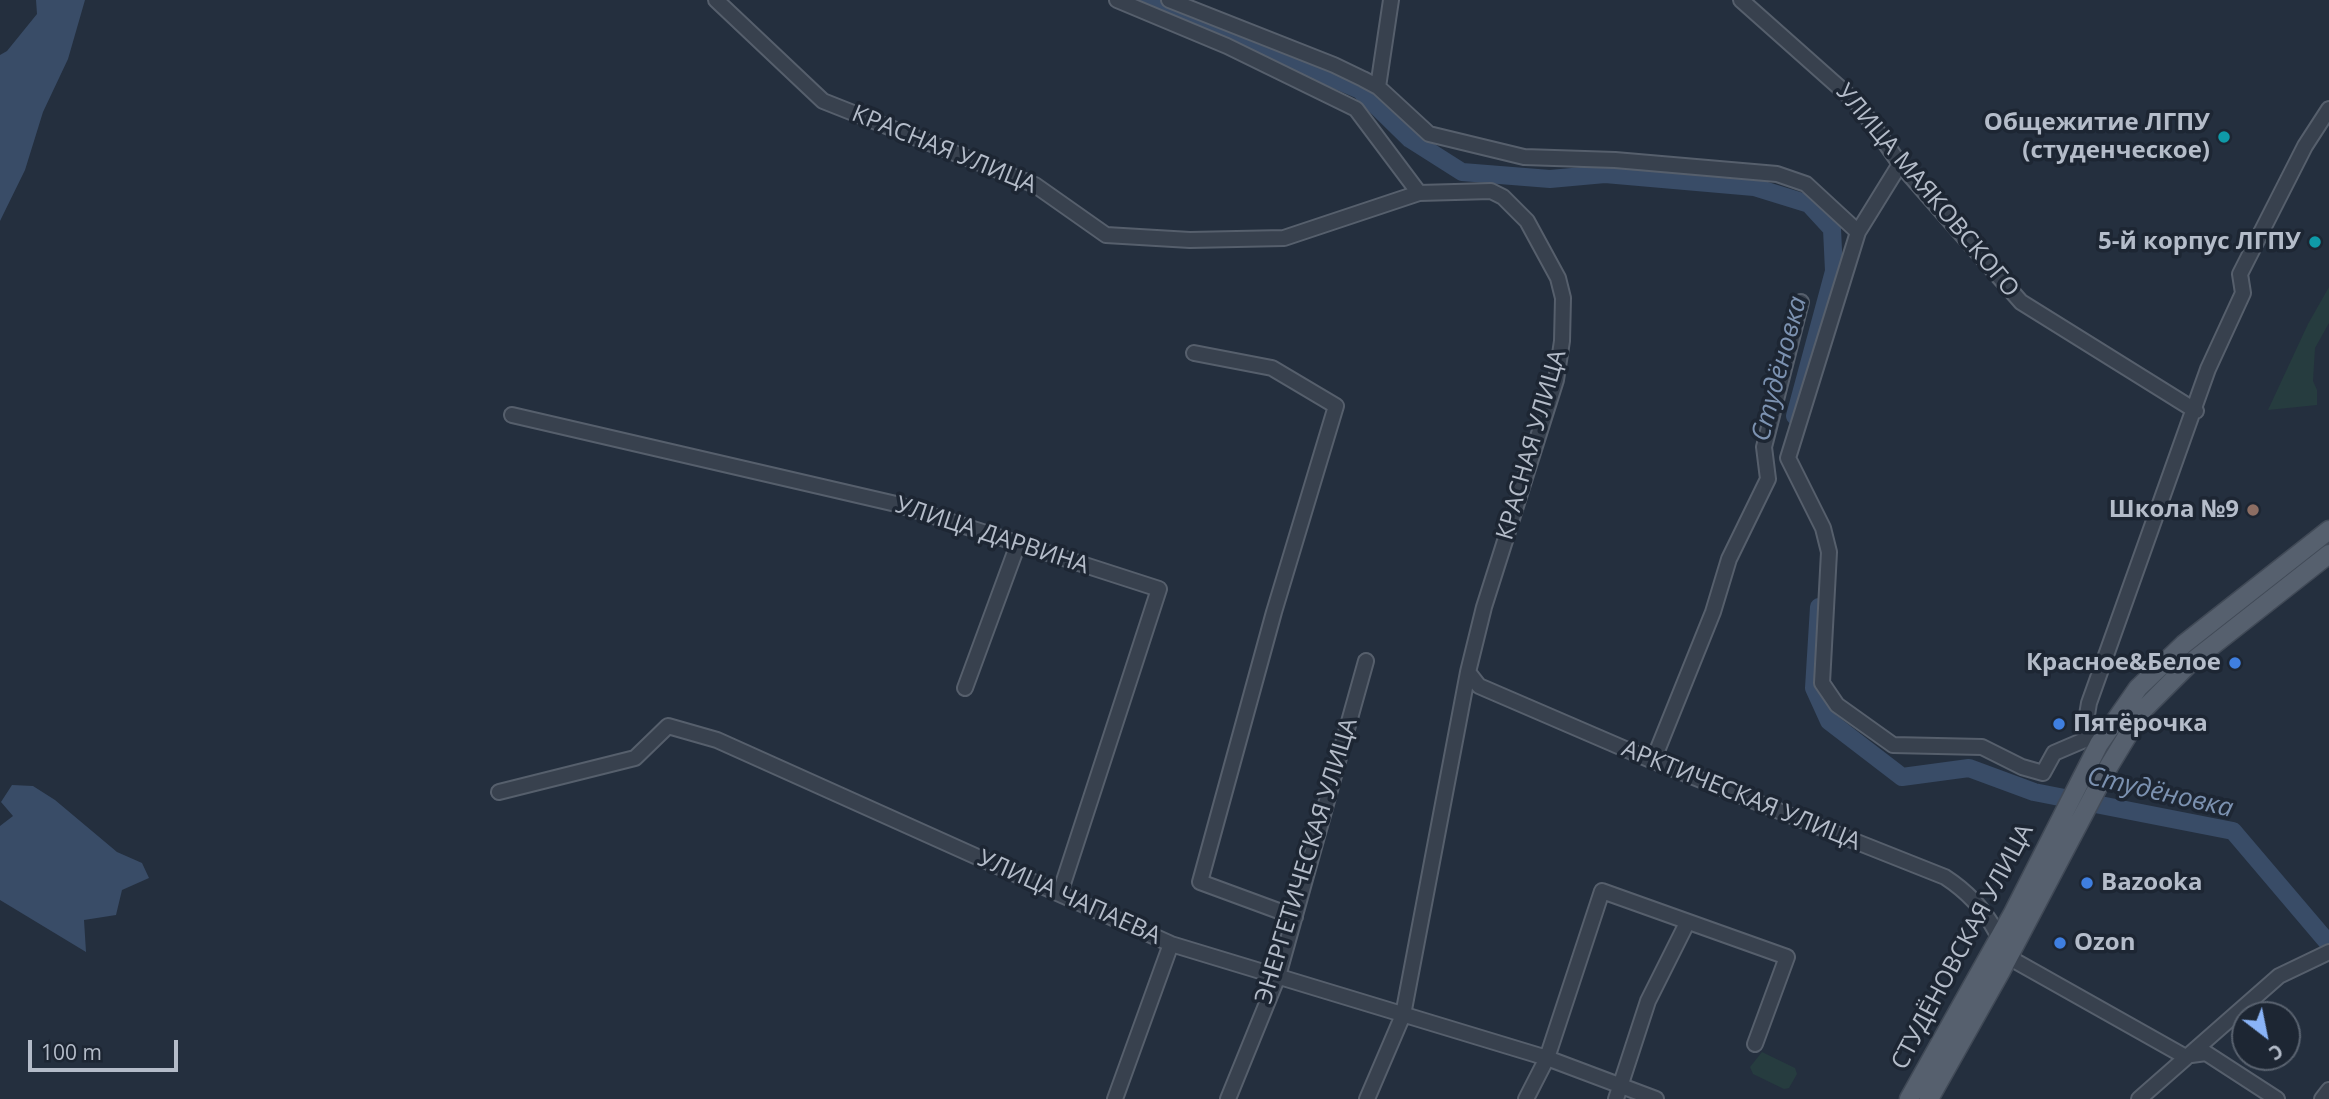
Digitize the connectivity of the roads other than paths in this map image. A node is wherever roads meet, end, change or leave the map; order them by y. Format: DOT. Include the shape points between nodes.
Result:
graph roads {
  1 [pos="716,0"];
  2 [pos="1117,0"];
  3 [pos="1169,0"];
  4 [pos="1391,0"];
  5 [pos="1741,0"];
  6 [pos="1378,87"];
  7 [pos="2329,109"];
  8 [pos="1900,164"];
  9 [pos="1419,193"];
  10 [pos="1858,232"];
  11 [pos="1801,302"];
  12 [pos="1195,353"];
  13 [pos="2196,411"];
  14 [pos="512,415"];
  15 [pos="2329,530"];
  16 [pos="1018,544"];
  17 [pos="2329,554"];
  18 [pos="1366,661"];
  19 [pos="1468,672"];
  20 [pos="965,688"];
  21 [pos="2093,746"];
  22 [pos="1653,761"];
  23 [pos="499,792"];
  24 [pos="2067,823"];
  25 [pos="1060,893"];
  26 [pos="1295,917"];
  27 [pos="2020,919"];
  28 [pos="1687,923"];
  29 [pos="1999,938"];
  30 [pos="1171,944"];
  31 [pos="2329,952"];
  32 [pos="1998,963"];
  33 [pos="1278,976"];
  34 [pos="1403,1015"];
  35 [pos="1755,1044"];
  36 [pos="2184,1056"];
  37 [pos="1546,1058"];
  38 [pos="1622,1085"];
  39 [pos="2329,1090"];
  40 [pos="1115,1099"];
  41 [pos="1228,1099"];
  42 [pos="1367,1099"];
  43 [pos="1526,1099"];
  44 [pos="1616,1099"];
  45 [pos="1657,1099"];
  46 [pos="1909,1099"];
  47 [pos="1928,1099"];
  48 [pos="2139,1099"];
  49 [pos="2277,1099"];
  50 [pos="2322,1099"];
  1 -- 9 [label="street, КРАСНАЯ УЛИЦА" via="823,101 1035,184 1106,235 1190,240 1284,238"];
  2 -- 9 [label="street" via="1356,108"];
  3 -- 6 [label="street"];
  4 -- 6 [label="street"];
  5 -- 8 [label="street, УЛИЦА МАЯКОВСКОГО" via="1858,104"];
  6 -- 10 [label="street" via="1429,134 1524,157 1777,174 1806,184"];
  7 -- 13 [label="street" via="2305,146 2241,274 2243,293 2208,369"];
  8 -- 10 [label="street"];
  8 -- 13 [label="street, УЛИЦА МАЯКОВСКОГО" via="2021,302"];
  9 -- 19 [label="street, КРАСНАЯ УЛИЦА" via="1491,191 1503,197 1539,240 1563,299 1556,380"];
  10 -- 21 [label="street" via="1788,458 1823,528 1829,552 1822,683 1837,705 1893,745 1982,747 2043,773 2054,753"];
  11 -- 22 [label="street" via="1764,447 1769,479 1729,559 1713,612"];
  12 -- 26 [label="street" via="1272,368 1336,406 1200,881"];
  13 -- 21 [label="street" via="2089,703 2086,721"];
  14 -- 16 [label="street, УЛИЦА ДАРВИНА" via="896,504"];
  15 -- 21 [label="main road" via="2155,668"];
  16 -- 20 [label="street"];
  16 -- 25 [label="street, УЛИЦА ДАРВИНА" via="1158,589"];
  17 -- 24 [label="main road" via="2189,664 2143,710"];
  18 -- 26 [label="street, ЭНЕРГЕТИЧЕСКАЯ УЛИЦА"];
  19 -- 22 [label="street, АРКТИЧЕСКАЯ УЛИЦА" via="1479,686"];
  19 -- 34 [label="street, КРАСНАЯ УЛИЦА"];
  21 -- 24 [label="main road"];
  22 -- 29 [label="street, АРКТИЧЕСКАЯ УЛИЦА" via="1945,877 1965,890"];
  23 -- 25 [label="street, УЛИЦА ЧАПАЕВА" via="635,758 668,726 717,740"];
  24 -- 27 [label="main road, СТУДЁНОВСКАЯ УЛИЦА"];
  25 -- 30 [label="street, УЛИЦА ЧАПАЕВА"];
  26 -- 33 [label="street, ЭНЕРГЕТИЧЕСКАЯ УЛИЦА"];
  27 -- 29 [label="main road, СТУДЁНОВСКАЯ УЛИЦА"];
  27 -- 32 [label="main road, СТУДЁНОВСКАЯ УЛИЦА"];
  28 -- 35 [label="street" via="1787,957"];
  28 -- 37 [label="street" via="1601,891"];
  28 -- 38 [label="street" via="1648,1001"];
  29 -- 32 [label="main road, СТУДЁНОВСКАЯ УЛИЦА"];
  30 -- 33 [label="street, УЛИЦА ЧАПАЕВА"];
  30 -- 40 [label="street"];
  31 -- 36 [label="street" via="2279,976"];
  32 -- 36 [label="street"];
  32 -- 46 [label="main road, СТУДЁНОВСКАЯ УЛИЦА"];
  32 -- 47 [label="main road, СТУДЁНОВСКАЯ УЛИЦА"];
  33 -- 34 [label="street, УЛИЦА ЧАПАЕВА"];
  33 -- 41 [label="street, ЭНЕРГЕТИЧЕСКАЯ УЛИЦА"];
  34 -- 37 [label="street, УЛИЦА ЧАПАЕВА"];
  34 -- 42 [label="street, КРАСНАЯ УЛИЦА"];
  36 -- 48 [label="street"];
  36 -- 49 [label="street" via="2206,1053"];
  37 -- 38 [label="street, УЛИЦА ЧАПАЕВА"];
  37 -- 43 [label="street"];
  38 -- 44 [label="street"];
  38 -- 45 [label="street, УЛИЦА ЧАПАЕВА"];
  39 -- 50 [label="street"];
}
